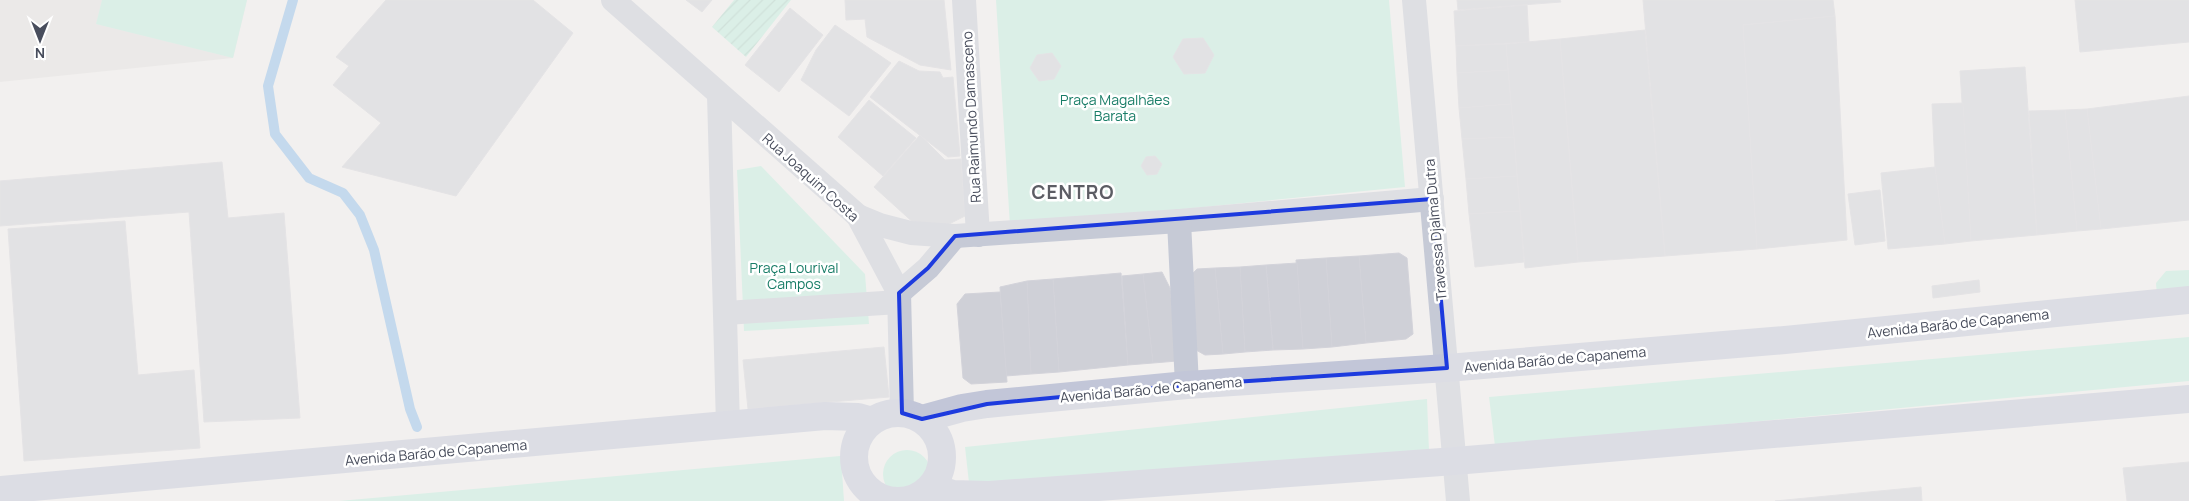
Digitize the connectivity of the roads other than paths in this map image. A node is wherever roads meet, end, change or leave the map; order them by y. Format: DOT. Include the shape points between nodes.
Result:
graph roads {
  1 [pos="612,0"];
  2 [pos="964,0"];
  3 [pos="1414,0"];
  4 [pos="719,94"];
  5 [pos="1432,199"];
  6 [pos="858,216"];
  7 [pos="1178,220"];
  8 [pos="966,235"];
  9 [pos="899,298"];
  10 [pos="2189,300"];
  11 [pos="726,313"];
  12 [pos="1447,368"];
  13 [pos="1187,385"];
  14 [pos="2189,399"];
  15 [pos="912,416"];
  16 [pos="872,421"];
  17 [pos="728,426"];
  18 [pos="1455,460"];
  19 [pos="931,487"];
  20 [pos="0,490"];
  21 [pos="871,498"];
  22 [pos="1458,501"];
  1 -- 4 [label="street, Rua Joaquim Costa"];
  2 -- 8 [label="street, Rua Raimundo Damasceno"];
  3 -- 5 [label="street, Travessa Djalma Dutra"];
  4 -- 6 [label="street, Rua Joaquim Costa"];
  4 -- 11 [label="street"];
  5 -- 7 [label="street"];
  5 -- 12 [label="street, Travessa Djalma Dutra"];
  6 -- 8 [label="street" via="911,232"];
  6 -- 9 [label="street, Rua Joaquim Costa"];
  7 -- 8 [label="street"];
  7 -- 13 [label="street"];
  8 -- 9 [label="street"];
  9 -- 11 [label="street"];
  9 -- 15 [label="street, Rua Joaquim Costa"];
  10 -- 12 [label="street, Avenida Barão de Capanema" via="1785,340"];
  11 -- 17 [label="street"];
  12 -- 13 [label="street, Avenida Barão de Capanema"];
  12 -- 18 [label="street, Travessa Djalma Dutra"];
  13 -- 15 [label="street, Avenida Barão de Capanema" via="987,404"];
  14 -- 18 [label="street"];
  15 -- 16 [label="street" via="886,414"];
  15 -- 19 [label="street" via="933,430 941,443 940,474"];
  16 -- 17 [label="street, Avenida Barão de Capanema" via="825,416"];
  16 -- 21 [label="street" via="856,444 855,459 858,474"];
  17 -- 20 [label="street, Avenida Barão de Capanema"];
  18 -- 19 [label="street" via="989,496 953,494"];
  18 -- 22 [label="street, Travessa Djalma Dutra"];
  19 -- 21 [label="street" via="919,496 904,500"];
}
